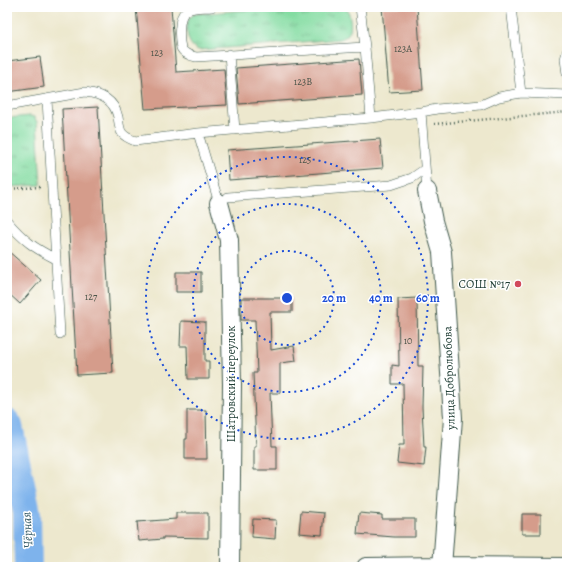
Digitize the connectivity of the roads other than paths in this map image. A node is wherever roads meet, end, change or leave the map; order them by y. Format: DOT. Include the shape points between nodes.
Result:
graph roads {
  1 [pos="212,7"];
  2 [pos="360,7"];
  3 [pos="511,7"];
  4 [pos="365,47"];
  5 [pos="567,52"];
  6 [pos="229,54"];
  7 [pos="567,74"];
  8 [pos="521,92"];
  9 [pos="567,95"];
  10 [pos="47,99"];
  11 [pos="7,106"];
  12 [pos="421,112"];
  13 [pos="371,118"];
  14 [pos="234,130"];
  15 [pos="198,133"];
  16 [pos="425,169"];
  17 [pos="427,191"];
  18 [pos="224,200"];
  19 [pos="7,221"];
  20 [pos="56,259"];
  21 [pos="60,334"];
  22 [pos="442,566"];
  23 [pos="230,567"];
  24 [pos="366,567"];
  25 [pos="567,567"];
  1 -- 6 [label="lane" via="191,8 181,16 181,48 196,57"];
  2 -- 4 [label="lane"];
  3 -- 8 [label="lane"];
  4 -- 6 [label="lane"];
  4 -- 13 [label="lane"];
  5 -- 7 [label="lane"];
  6 -- 14 [label="lane"];
  8 -- 9 [label="lane"];
  8 -- 12 [label="lane" via="499,97 481,106"];
  10 -- 11 [label="lane"];
  10 -- 15 [label="lane" via="85,92 102,96 116,109 121,132 128,139 135,141"];
  10 -- 20 [label="lane"];
  12 -- 13 [label="lane"];
  12 -- 16 [label="lane"];
  13 -- 14 [label="lane"];
  14 -- 15 [label="lane"];
  15 -- 18 [label="lane"];
  16 -- 17 [label="lane"];
  16 -- 18 [label="lane" via="412,178 391,185"];
  17 -- 22 [label="street, улица Добролюбова" via="442,252 453,418"];
  18 -- 23 [label="street, Шатровский переулок" via="229,240 232,384"];
  19 -- 20 [label="lane" via="20,237 37,250"];
  20 -- 21 [label="lane"];
  22 -- 24 [label="street"];
  22 -- 25 [label="street"];
}
